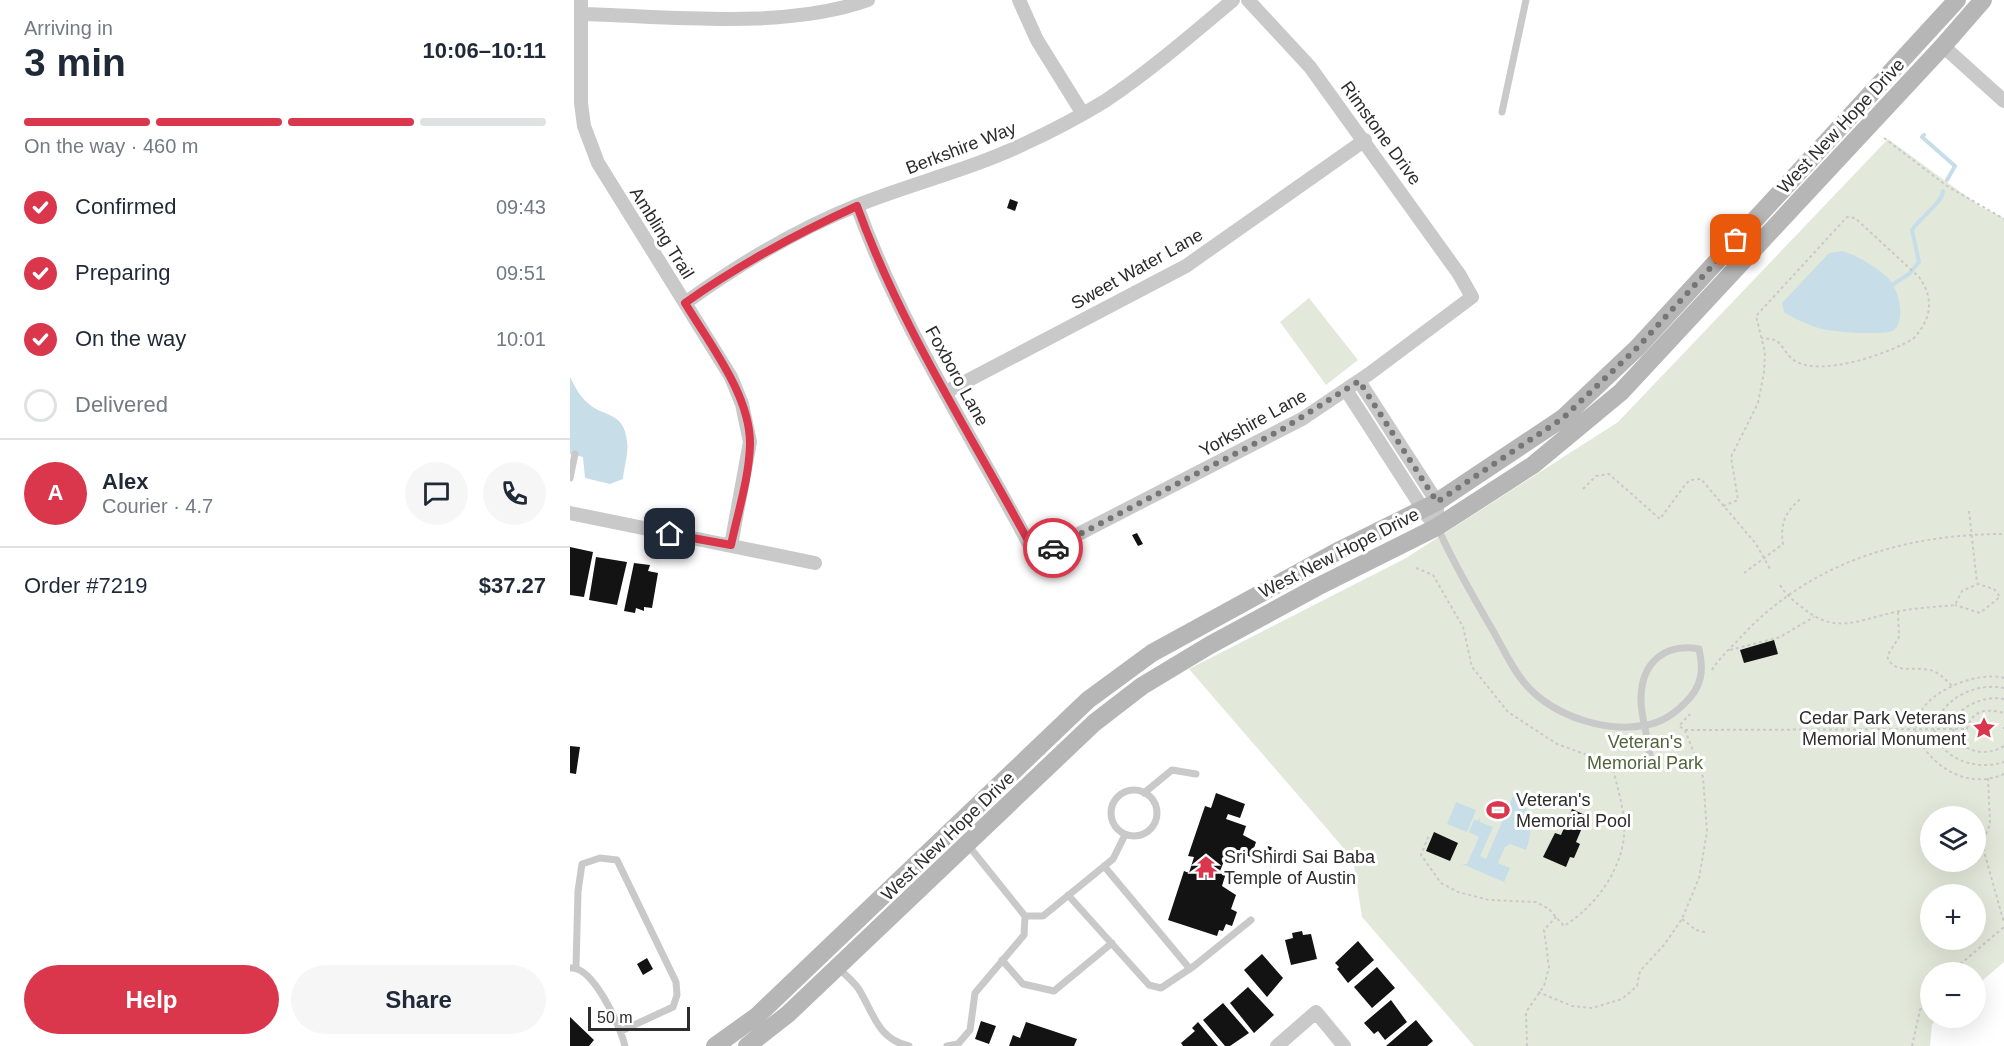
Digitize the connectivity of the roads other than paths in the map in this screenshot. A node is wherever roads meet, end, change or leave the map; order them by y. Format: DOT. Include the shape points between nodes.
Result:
graph roads {
  1 [pos="868,0"];
  2 [pos="1019,0"];
  3 [pos="1233,0"];
  4 [pos="1248,0"];
  5 [pos="1526,0"];
  6 [pos="1957,0"];
  7 [pos="1983,0"];
  8 [pos="581,7"];
  9 [pos="1943,46"];
  10 [pos="2004,101"];
  11 [pos="1502,112"];
  12 [pos="1083,114"];
  13 [pos="1365,140"];
  14 [pos="857,206"];
  15 [pos="1472,297"];
  16 [pos="685,303"];
  17 [pos="1359,381"];
  18 [pos="1346,390"];
  19 [pos="946,392"];
  20 [pos="575,454"];
  21 [pos="570,478"];
  22 [pos="1429,506"];
  23 [pos="570,513"];
  24 [pos="1437,527"];
  25 [pos="731,545"];
  26 [pos="1038,559"];
  27 [pos="815,563"];
  28 [pos="1646,726"];
  29 [pos="1650,757"];
  30 [pos="1196,774"];
  31 [pos="1144,793"];
  32 [pos="1125,835"];
  33 [pos="967,844"];
  34 [pos="1104,866"];
  35 [pos="1068,895"];
  36 [pos="1025,916"];
  37 [pos="1251,920"];
  38 [pos="1112,943"];
  39 [pos="1002,960"];
  40 [pos="573,967"];
  41 [pos="838,967"];
  42 [pos="1190,969"];
  43 [pos="621,1031"];
  44 [pos="890,1043"];
  45 [pos="625,1046"];
  46 [pos="715,1046"];
  47 [pos="747,1046"];
  48 [pos="909,1046"];
  49 [pos="948,1046"];
  50 [pos="1277,1046"];
  51 [pos="1344,1046"];
  1 -- 8 [label="street" via="840,10 790,17"];
  2 -- 12 [label="street" via="1037,40"];
  3 -- 12 [label="street, Berkshire Way" via="1178,46"];
  4 -- 13 [label="street, Rimstone Drive" via="1310,67"];
  5 -- 11 [label="lane"];
  6 -- 22 [label="main road, West New Hope Drive" via="1614,371 1563,418"];
  7 -- 9 [label="main road, West New Hope Drive"];
  8 -- 16 [label="street, Ambling Trail" via="584,126 598,164"];
  9 -- 10 [label="street"];
  9 -- 24 [label="main road, West New Hope Drive" via="1621,392 1533,465"];
  12 -- 14 [label="street, Berkshire Way" via="1021,145"];
  13 -- 15 [label="street, Rimstone Drive"];
  13 -- 19 [label="street, Sweet Water Lane" via="1186,266"];
  14 -- 16 [label="street, Berkshire Way" via="791,236"];
  14 -- 19 [label="street, Foxboro Lane" via="880,267"];
  15 -- 17 [label="street, Yorkshire Lane"];
  16 -- 25 [label="street, Ambling Trail" via="730,377 742,404 750,442"];
  17 -- 18 [label="street, Yorkshire Lane"];
  17 -- 22 [label="street"];
  18 -- 22 [label="street"];
  18 -- 26 [label="street, Yorkshire Lane" via="1281,430 1063,542"];
  19 -- 26 [label="street, Foxboro Lane"];
  20 -- 21 [label="lane"];
  22 -- 24 [label="street"];
  22 -- 46 [label="main road, West New Hope Drive" via="1152,653 1088,700 757,1016"];
  23 -- 25 [label="street"];
  24 -- 28 [label="lane" via="1528,688 1555,708 1580,719 1602,725"];
  24 -- 33 [label="main road, West New Hope Drive" via="1210,645 1142,687 1094,723"];
  25 -- 27 [label="street"];
  28 -- 28 [label="lane" via="1640,699 1650,666 1664,652 1682,646 1699,649 1702,679 1693,696 1671,717"];
  28 -- 29 [label="lane"];
  30 -- 31 [label="lane" via="1172,770"];
  31 -- 32 [label="lane" via="1155,803 1154,826 1141,836"];
  31 -- 32 [label="lane" via="1129,791 1113,804 1111,819"];
  32 -- 34 [label="lane" via="1113,859"];
  33 -- 36 [label="lane"];
  33 -- 41 [label="main road, West New Hope Drive"];
  34 -- 35 [label="lane"];
  34 -- 42 [label="lane"];
  35 -- 36 [label="lane" via="1043,915"];
  35 -- 38 [label="lane"];
  36 -- 39 [label="lane" via="1024,935"];
  37 -- 42 [label="lane"];
  38 -- 39 [label="lane" via="1054,991 1023,984"];
  38 -- 42 [label="lane" via="1149,985 1161,988"];
  39 -- 49 [label="lane" via="975,993 970,1030 958,1044"];
  40 -- 43 [label="lane" via="589,974"];
  40 -- 43 [label="lane" via="582,864 600,858 617,860 676,981 677,995 673,1007"];
  41 -- 44 [label="lane" via="858,988"];
  41 -- 47 [label="main road, West New Hope Drive"];
  43 -- 45 [label="lane"];
  44 -- 48 [label="lane"];
  50 -- 51 [label="street" via="1316,1012"];
}
